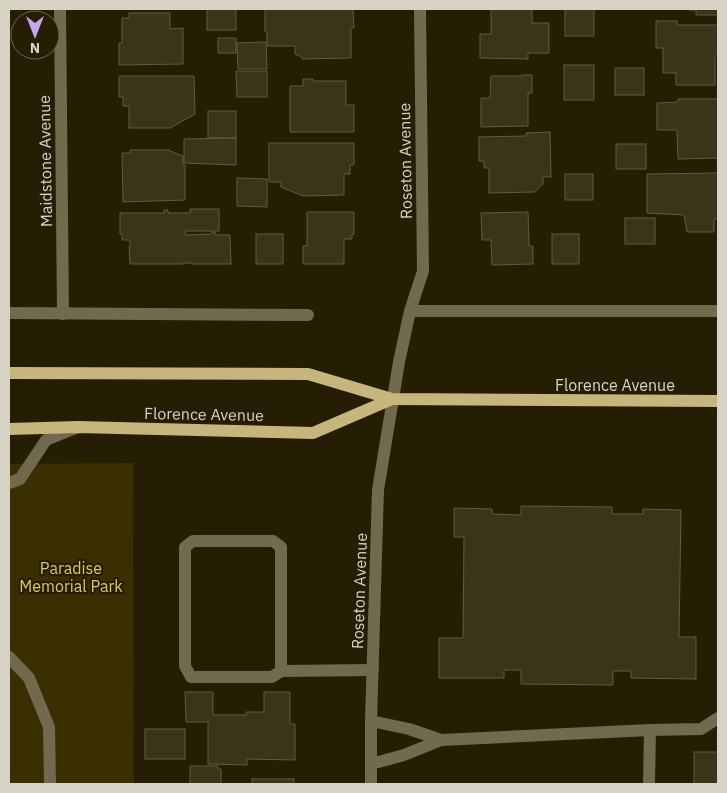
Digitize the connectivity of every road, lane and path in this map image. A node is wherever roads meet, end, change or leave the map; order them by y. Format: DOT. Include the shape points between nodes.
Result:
graph roads {
  1 [pos="60,9"];
  2 [pos="420,9"];
  3 [pos="410,311"];
  4 [pos="718,311"];
  5 [pos="9,313"];
  6 [pos="63,314"];
  7 [pos="308,314"];
  8 [pos="9,373"];
  9 [pos="392,399"];
  10 [pos="718,401"];
  11 [pos="78,427"];
  12 [pos="9,428"];
  13 [pos="9,483"];
  14 [pos="9,657"];
  15 [pos="373,670"];
  16 [pos="281,671"];
  17 [pos="718,718"];
  18 [pos="371,721"];
  19 [pos="650,730"];
  20 [pos="441,740"];
  21 [pos="371,764"];
  22 [pos="50,784"];
  23 [pos="371,784"];
  24 [pos="649,784"];
  1 -- 6 [label="street, Maidstone Avenue"];
  2 -- 3 [label="street, Roseton Avenue" via="423,271"];
  3 -- 4 [label="street"];
  3 -- 9 [label="street, Roseton Avenue"];
  5 -- 6 [label="street"];
  6 -- 7 [label="street"];
  8 -- 9 [label="main road, Florence Avenue" via="308,374"];
  9 -- 10 [label="main road, Florence Avenue"];
  9 -- 11 [label="main road, Florence Avenue" via="313,433"];
  9 -- 15 [label="street, Roseton Avenue" via="378,490"];
  11 -- 12 [label="main road, Florence Avenue"];
  11 -- 13 [label="street" via="46,440 20,479"];
  14 -- 22 [label="street" via="29,678 49,727"];
  15 -- 16 [label="street"];
  15 -- 18 [label="street, Roseton Avenue"];
  16 -- 16 [label="street" via="281,548 273,541 193,541 185,548 185,666 191,677 272,677"];
  17 -- 19 [label="street" via="701,729"];
  18 -- 20 [label="street"];
  18 -- 21 [label="street, Roseton Avenue"];
  19 -- 20 [label="street"];
  19 -- 24 [label="street"];
  20 -- 21 [label="street" via="404,756"];
  21 -- 23 [label="street, Roseton Avenue"];
}
